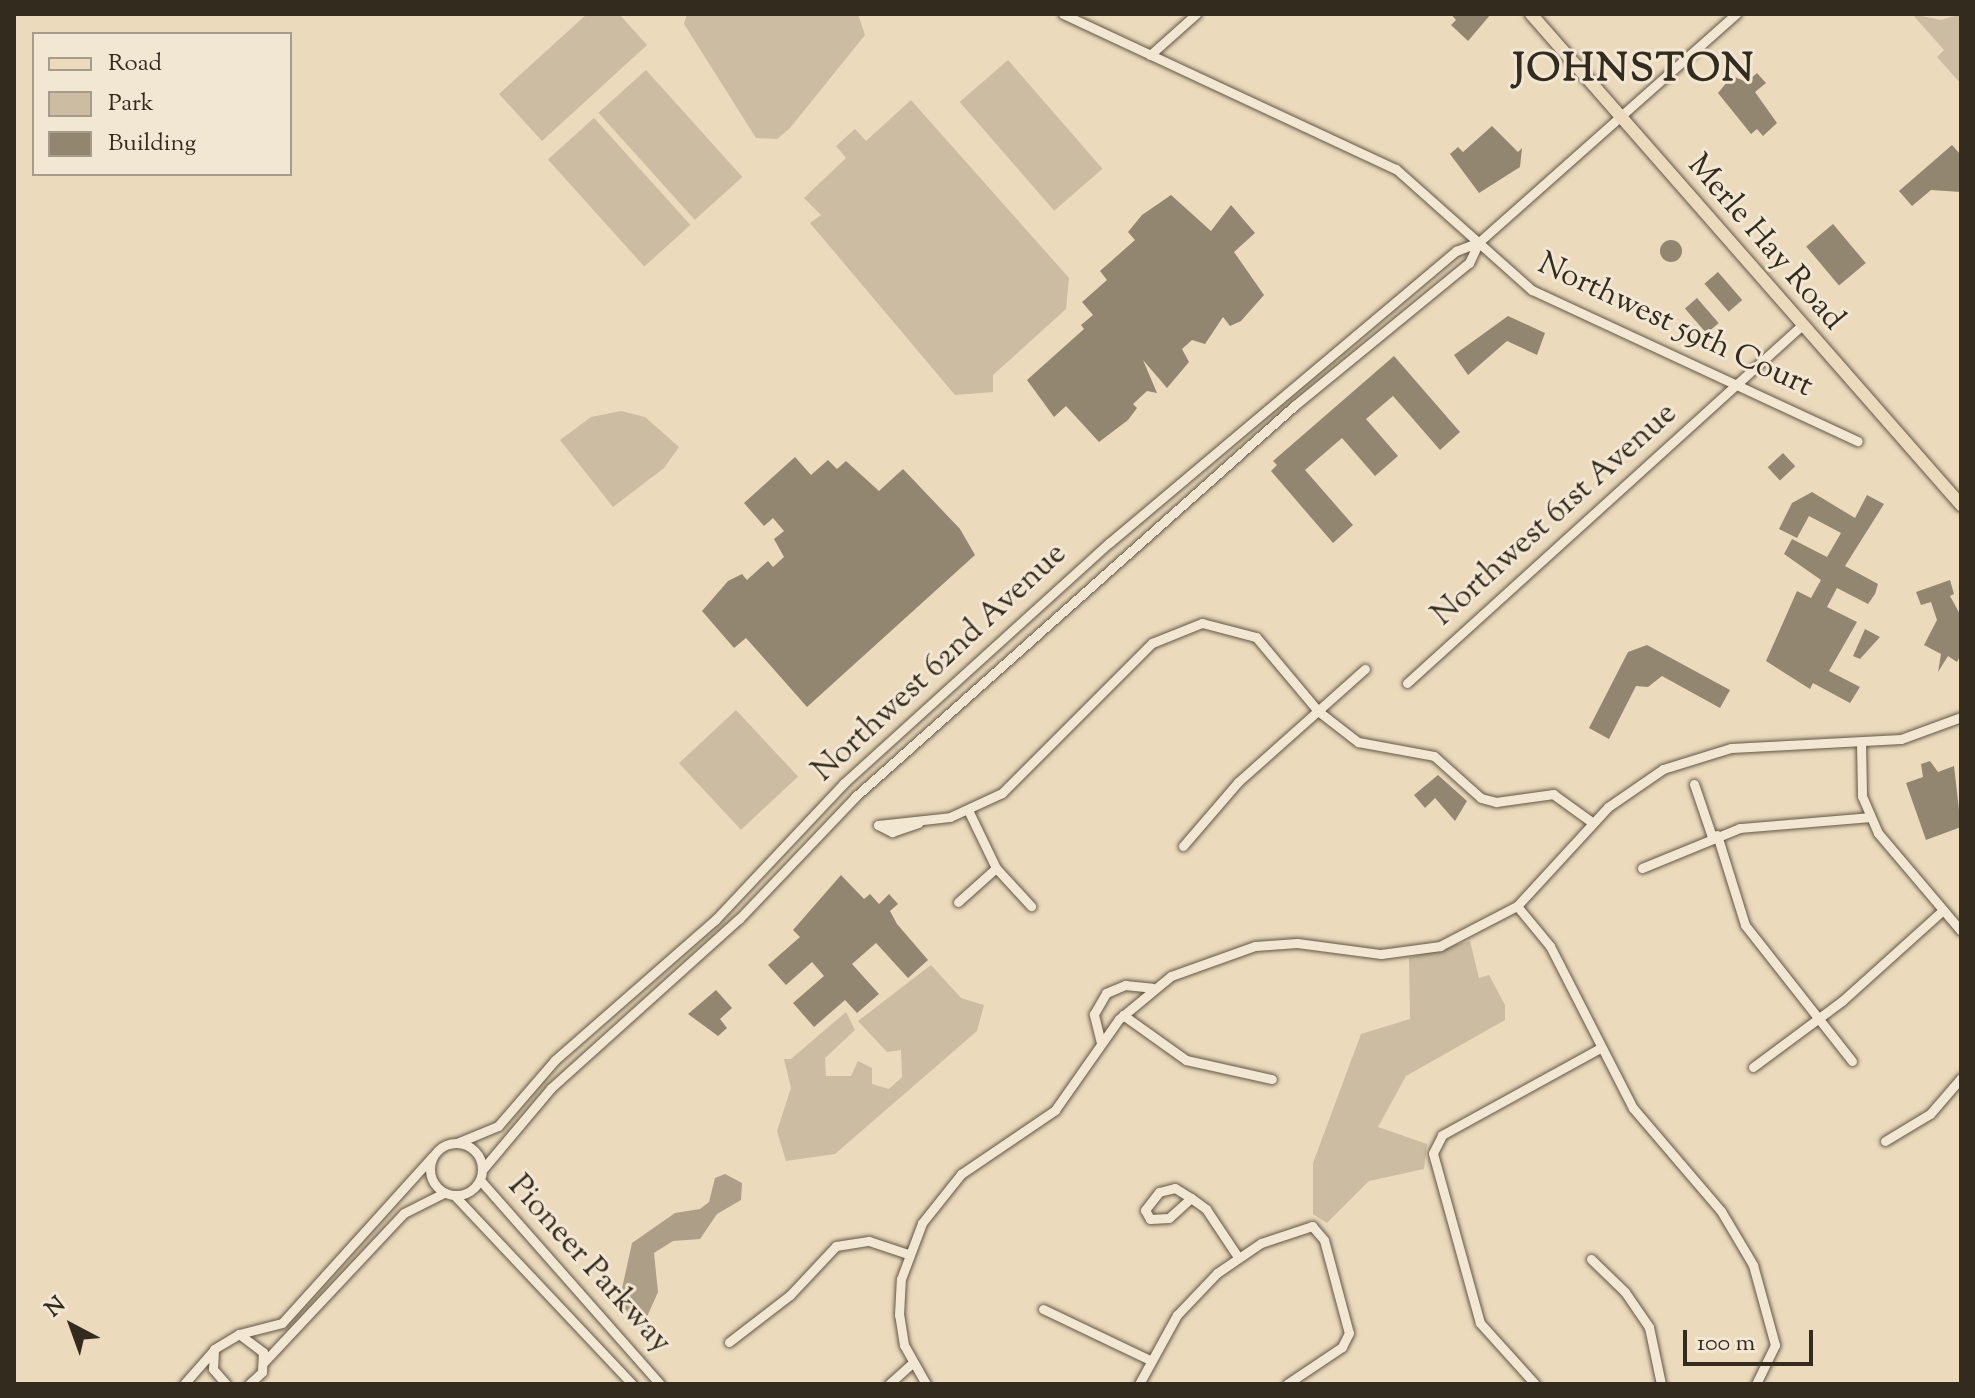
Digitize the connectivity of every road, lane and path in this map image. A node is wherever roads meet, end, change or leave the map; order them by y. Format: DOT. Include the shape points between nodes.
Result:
graph roads {
  1 [pos="1063,14"];
  2 [pos="1196,14"];
  3 [pos="1531,14"];
  4 [pos="1736,14"];
  5 [pos="1150,55"];
  6 [pos="1622,118"];
  7 [pos="1479,242"];
  8 [pos="1802,325"];
  9 [pos="1738,385"];
  10 [pos="1858,441"];
  11 [pos="1961,505"];
  12 [pos="1365,669"];
  13 [pos="1407,683"];
  14 [pos="1318,711"];
  15 [pos="1961,717"];
  16 [pos="1861,742"];
  17 [pos="1694,784"];
  18 [pos="968,810"];
  19 [pos="1870,817"];
  20 [pos="918,823"];
  21 [pos="1593,823"];
  22 [pos="1714,836"];
  23 [pos="1183,846"];
  24 [pos="996,868"];
  25 [pos="1642,868"];
  26 [pos="958,902"];
  27 [pos="1031,906"];
  28 [pos="1517,906"];
  29 [pos="1943,910"];
  30 [pos="1961,931"];
  31 [pos="1152,988"];
  32 [pos="1123,1015"];
  33 [pos="1820,1018"];
  34 [pos="1101,1043"];
  35 [pos="1600,1048"];
  36 [pos="1852,1061"];
  37 [pos="1753,1067"];
  38 [pos="1961,1078"];
  39 [pos="1272,1079"];
  40 [pos="1885,1141"];
  41 [pos="457,1143"];
  42 [pos="432,1157"];
  43 [pos="481,1175"];
  44 [pos="449,1194"];
  45 [pos="1191,1198"];
  46 [pos="908,1254"];
  47 [pos="1238,1257"];
  48 [pos="1591,1259"];
  49 [pos="1043,1309"];
  50 [pos="239,1334"];
  51 [pos="729,1342"];
  52 [pos="214,1349"];
  53 [pos="1150,1360"];
  54 [pos="264,1362"];
  55 [pos="912,1363"];
  56 [pos="184,1384"];
  57 [pos="226,1384"];
  58 [pos="249,1384"];
  59 [pos="632,1384"];
  60 [pos="660,1384"];
  61 [pos="889,1384"];
  62 [pos="926,1384"];
  63 [pos="1139,1384"];
  64 [pos="1287,1384"];
  65 [pos="1535,1384"];
  66 [pos="1661,1384"];
  67 [pos="1756,1384"];
  1 -- 5 [label="street, Northwest 59th Court"];
  2 -- 5 [label="street"];
  3 -- 6 [label="main road, Merle Hay Road"];
  4 -- 6 [label="street, Northwest 62nd Avenue"];
  5 -- 7 [label="street, Northwest 59th Court" via="1396,169"];
  6 -- 7 [label="street, Northwest 62nd Avenue"];
  6 -- 8 [label="main road, Merle Hay Road"];
  7 -- 9 [label="street, Northwest 59th Court" via="1532,290"];
  7 -- 41 [label="street, Northwest 62nd Avenue" via="1456,251 1109,543 844,783 715,920 555,1060 498,1126"];
  7 -- 43 [label="street, Northwest 62nd Avenue" via="1469,263 1294,406 855,797 739,919 551,1088"];
  8 -- 9 [label="street, Northwest 61st Avenue"];
  8 -- 11 [label="main road, Merle Hay Road"];
  9 -- 10 [label="street, Northwest 59th Court"];
  9 -- 13 [label="street, Northwest 61st Avenue"];
  12 -- 14 [label="street"];
  14 -- 18 [label="street" via="1256,637 1217,623 1188,625 1144,649 1018,780"];
  14 -- 21 [label="street" via="1358,742 1434,756 1481,798 1507,802 1553,794"];
  14 -- 23 [label="street" via="1238,782"];
  15 -- 16 [label="street" via="1920,735"];
  16 -- 19 [label="street" via="1859,769"];
  16 -- 21 [label="street" via="1696,756 1642,780"];
  17 -- 22 [label="street"];
  18 -- 20 [label="street"];
  18 -- 24 [label="street"];
  19 -- 22 [label="street"];
  19 -- 29 [label="street"];
  21 -- 28 [label="street"];
  22 -- 25 [label="street"];
  22 -- 33 [label="street" via="1745,925"];
  24 -- 26 [label="street"];
  24 -- 27 [label="street"];
  28 -- 31 [label="street" via="1477,932 1422,951 1255,946 1211,957"];
  28 -- 35 [label="street" via="1550,946"];
  29 -- 30 [label="street"];
  29 -- 33 [label="street"];
  31 -- 32 [label="street"];
  31 -- 34 [label="street" via="1125,985 1106,993 1094,1014"];
  32 -- 34 [label="street"];
  32 -- 39 [label="street" via="1186,1060"];
  33 -- 36 [label="street"];
  33 -- 37 [label="street"];
  34 -- 46 [label="street" via="1055,1110 946,1189"];
  35 -- 65 [label="street" via="1442,1135 1433,1153 1474,1308 1484,1330"];
  35 -- 67 [label="street" via="1651,1134 1721,1211 1753,1265 1775,1345"];
  38 -- 40 [label="street" via="1930,1114"];
  41 -- 42 [label="street"];
  41 -- 43 [label="street" via="475,1151"];
  42 -- 44 [label="street" via="431,1178"];
  42 -- 50 [label="street" via="282,1323"];
  43 -- 44 [label="street"];
  43 -- 60 [label="street, Pioneer Parkway"];
  44 -- 54 [label="street" via="404,1213"];
  44 -- 59 [label="street, Pioneer Parkway"];
  45 -- 45 [label="street" via="1175,1188 1159,1192 1145,1210 1159,1222"];
  45 -- 47 [label="street" via="1206,1209"];
  46 -- 51 [label="street" via="869,1241 836,1246 790,1295"];
  46 -- 55 [label="street" via="899,1315"];
  47 -- 53 [label="street" via="1196,1293"];
  47 -- 64 [label="street" via="1301,1224 1312,1226 1324,1240 1349,1333 1342,1347"];
  48 -- 66 [label="street" via="1649,1327"];
  49 -- 53 [label="street"];
  50 -- 52 [label="street"];
  50 -- 54 [label="street" via="258,1343"];
  52 -- 56 [label="street"];
  52 -- 57 [label="street" via="213,1369"];
  53 -- 63 [label="street"];
  54 -- 58 [label="street"];
  55 -- 61 [label="street"];
  55 -- 62 [label="street"];
}
